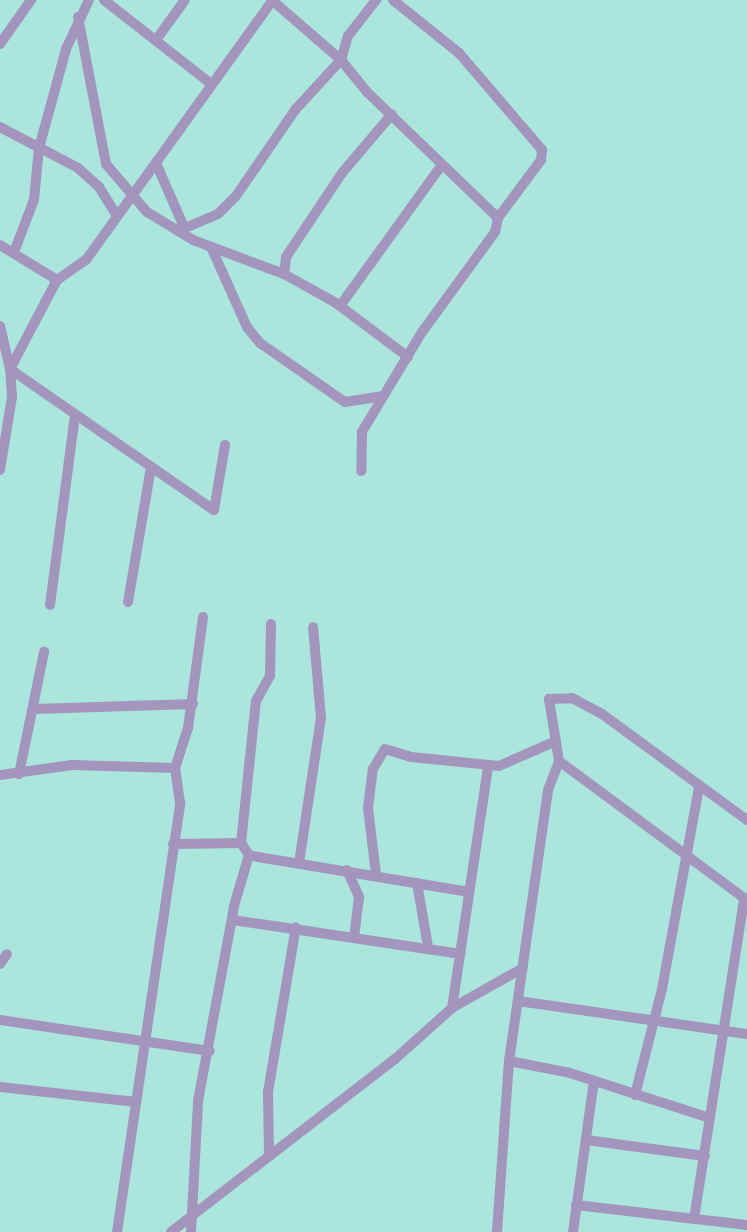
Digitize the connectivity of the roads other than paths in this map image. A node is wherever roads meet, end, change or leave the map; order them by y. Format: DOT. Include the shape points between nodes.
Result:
graph roads {
  1 [pos="31,0"];
  2 [pos="89,0"];
  3 [pos="185,0"];
  4 [pos="273,0"];
  5 [pos="376,0"];
  6 [pos="393,0"];
  7 [pos="107,1"];
  8 [pos="78,17"];
  9 [pos="156,40"];
  10 [pos="0,44"];
  11 [pos="341,60"];
  12 [pos="211,84"];
  13 [pos="392,114"];
  14 [pos="0,127"];
  15 [pos="39,148"];
  16 [pos="156,163"];
  17 [pos="441,166"];
  18 [pos="133,197"];
  19 [pos="117,216"];
  20 [pos="498,218"];
  21 [pos="181,229"];
  22 [pos="0,245"];
  23 [pos="211,247"];
  24 [pos="14,252"];
  25 [pos="284,274"];
  26 [pos="57,280"];
  27 [pos="340,306"];
  28 [pos="0,326"];
  29 [pos="408,357"];
  30 [pos="10,369"];
  31 [pos="382,396"];
  32 [pos="75,416"];
  33 [pos="225,445"];
  34 [pos="151,467"];
  35 [pos="0,470"];
  36 [pos="361,471"];
  37 [pos="128,602"];
  38 [pos="50,605"];
  39 [pos="203,617"];
  40 [pos="271,624"];
  41 [pos="313,627"];
  42 [pos="44,652"];
  43 [pos="193,704"];
  44 [pos="33,709"];
  45 [pos="556,741"];
  46 [pos="559,761"];
  47 [pos="488,766"];
  48 [pos="175,768"];
  49 [pos="19,774"];
  50 [pos="0,775"];
  51 [pos="699,787"];
  52 [pos="747,820"];
  53 [pos="241,843"];
  54 [pos="173,844"];
  55 [pos="249,855"];
  56 [pos="687,857"];
  57 [pos="299,863"];
  58 [pos="347,870"];
  59 [pos="376,874"];
  60 [pos="417,883"];
  61 [pos="469,892"];
  62 [pos="745,899"];
  63 [pos="233,920"];
  64 [pos="296,927"];
  65 [pos="354,935"];
  66 [pos="428,947"];
  67 [pos="460,954"];
  68 [pos="523,968"];
  69 [pos="518,1001"];
  70 [pos="452,1008"];
  71 [pos="0,1020"];
  72 [pos="656,1020"];
  73 [pos="724,1029"];
  74 [pos="747,1034"];
  75 [pos="145,1041"];
  76 [pos="210,1051"];
  77 [pos="509,1061"];
  78 [pos="594,1080"];
  79 [pos="0,1087"];
  80 [pos="635,1095"];
  81 [pos="136,1102"];
  82 [pos="710,1118"];
  83 [pos="586,1140"];
  84 [pos="269,1155"];
  85 [pos="705,1156"];
  86 [pos="576,1205"];
  87 [pos="192,1219"];
  88 [pos="694,1219"];
  89 [pos="747,1225"];
  90 [pos="117,1232"];
  91 [pos="171,1232"];
  92 [pos="191,1232"];
  93 [pos="497,1232"];
  94 [pos="573,1232"];
  1 -- 10 [label="street"];
  2 -- 8 [label="street"];
  3 -- 9 [label="street"];
  4 -- 11 [label="street"];
  4 -- 12 [label="street"];
  5 -- 11 [label="street" via="348,36"];
  6 -- 20 [label="street" via="459,53 542,150 541,160"];
  7 -- 9 [label="street"];
  8 -- 15 [label="street"];
  8 -- 18 [label="street" via="106,164"];
  9 -- 12 [label="street"];
  11 -- 13 [label="street"];
  11 -- 21 [label="street" via="295,110 224,210"];
  12 -- 16 [label="street"];
  13 -- 17 [label="street"];
  13 -- 25 [label="street" via="342,173 286,257"];
  14 -- 15 [label="street"];
  15 -- 19 [label="street" via="78,168 99,187"];
  15 -- 24 [label="street" via="34,200"];
  16 -- 18 [label="street"];
  16 -- 21 [label="street"];
  17 -- 20 [label="street"];
  17 -- 27 [label="street"];
  18 -- 19 [label="street"];
  18 -- 21 [label="street"];
  19 -- 26 [label="street" via="86,260"];
  20 -- 29 [label="street" via="495,232"];
  21 -- 23 [label="street"];
  22 -- 24 [label="street"];
  23 -- 25 [label="street"];
  23 -- 31 [label="street" via="247,327 260,343 345,402"];
  24 -- 26 [label="street"];
  25 -- 27 [label="street"];
  26 -- 30 [label="street"];
  27 -- 29 [label="street"];
  28 -- 30 [label="street"];
  29 -- 31 [label="street"];
  30 -- 32 [label="street"];
  30 -- 35 [label="street" via="12,397"];
  31 -- 36 [label="street" via="362,432"];
  32 -- 34 [label="street"];
  32 -- 38 [label="street"];
  33 -- 34 [label="street" via="214,510"];
  34 -- 37 [label="street"];
  39 -- 43 [label="street"];
  40 -- 53 [label="street" via="270,676 256,701"];
  41 -- 57 [label="street" via="321,726"];
  42 -- 44 [label="street"];
  43 -- 44 [label="street"];
  43 -- 48 [label="street"];
  44 -- 49 [label="street"];
  45 -- 46 [label="street"];
  45 -- 47 [label="street"];
  45 -- 51 [label="street" via="549,699 572,698 602,714"];
  46 -- 56 [label="street"];
  46 -- 68 [label="street" via="548,790"];
  47 -- 59 [label="street" via="385,749 373,769 368,808"];
  47 -- 61 [label="street"];
  48 -- 49 [label="street" via="72,765"];
  48 -- 54 [label="street" via="180,803"];
  49 -- 50 [label="street"];
  51 -- 52 [label="street"];
  51 -- 56 [label="street"];
  53 -- 54 [label="street"];
  53 -- 55 [label="street"];
  54 -- 75 [label="street"];
  55 -- 57 [label="street"];
  55 -- 63 [label="street"];
  56 -- 62 [label="street"];
  56 -- 72 [label="street"];
  57 -- 58 [label="street"];
  58 -- 59 [label="street"];
  58 -- 65 [label="street" via="359,897"];
  59 -- 60 [label="street"];
  60 -- 61 [label="street"];
  60 -- 66 [label="street"];
  61 -- 67 [label="street"];
  62 -- 73 [label="street"];
  63 -- 64 [label="street"];
  63 -- 76 [label="street"];
  64 -- 65 [label="street"];
  64 -- 84 [label="street" via="268,1092"];
  65 -- 66 [label="street"];
  66 -- 67 [label="street"];
  67 -- 70 [label="street"];
  68 -- 69 [label="street"];
  68 -- 70 [label="street"];
  69 -- 72 [label="street"];
  69 -- 77 [label="street"];
  70 -- 84 [label="street" via="395,1059"];
  71 -- 75 [label="street"];
  72 -- 73 [label="street"];
  72 -- 80 [label="street"];
  73 -- 74 [label="street"];
  73 -- 82 [label="street"];
  75 -- 76 [label="street"];
  75 -- 81 [label="street"];
  76 -- 87 [label="street" via="195,1124"];
  77 -- 78 [label="street"];
  77 -- 93 [label="street"];
  78 -- 80 [label="street"];
  78 -- 83 [label="street"];
  79 -- 81 [label="street"];
  80 -- 82 [label="street"];
  81 -- 90 [label="street"];
  82 -- 85 [label="street"];
  83 -- 85 [label="street"];
  83 -- 86 [label="street"];
  84 -- 87 [label="street"];
  85 -- 88 [label="street"];
  86 -- 88 [label="street"];
  86 -- 94 [label="street"];
  87 -- 91 [label="street"];
  87 -- 92 [label="street"];
  88 -- 89 [label="street"];
}
